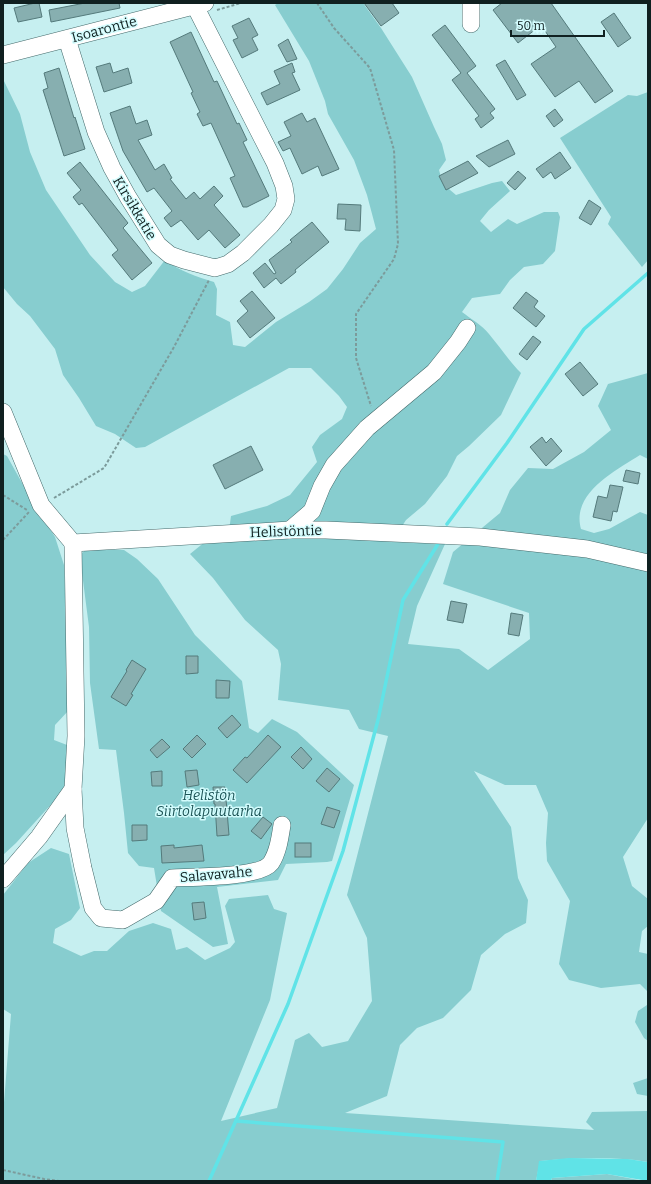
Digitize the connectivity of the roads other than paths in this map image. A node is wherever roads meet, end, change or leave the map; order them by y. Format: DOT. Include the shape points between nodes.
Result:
graph roads {
  1 [pos="471,3"];
  2 [pos="200,4"];
  3 [pos="471,24"];
  4 [pos="67,39"];
  5 [pos="3,55"];
  6 [pos="467,328"];
  7 [pos="3,412"];
  8 [pos="290,530"];
  9 [pos="73,543"];
  10 [pos="648,563"];
  11 [pos="73,789"];
  12 [pos="282,825"];
  13 [pos="3,878"];
  1 -- 3 [label="street"];
  2 -- 4 [label="street, Isoarontie"];
  2 -- 4 [label="street, Kirsikkatie" via="275,163 286,199 283,210 271,226 243,253 228,264 215,268 170,255 158,245 112,168 96,132"];
  4 -- 5 [label="street, Isoarontie"];
  6 -- 8 [label="street" via="434,372 367,428 334,465 312,511"];
  7 -- 9 [label="street" via="41,505"];
  8 -- 9 [label="street, Helistöntie"];
  8 -- 10 [label="street, Helistöntie" via="480,537 587,549"];
  9 -- 11 [label="street" via="76,736"];
  11 -- 12 [label="street, Salavavahe" via="74,828 93,908 101,918 123,920 156,901 172,878 256,872 270,864 278,849"];
  11 -- 13 [label="street" via="39,837"];
}
